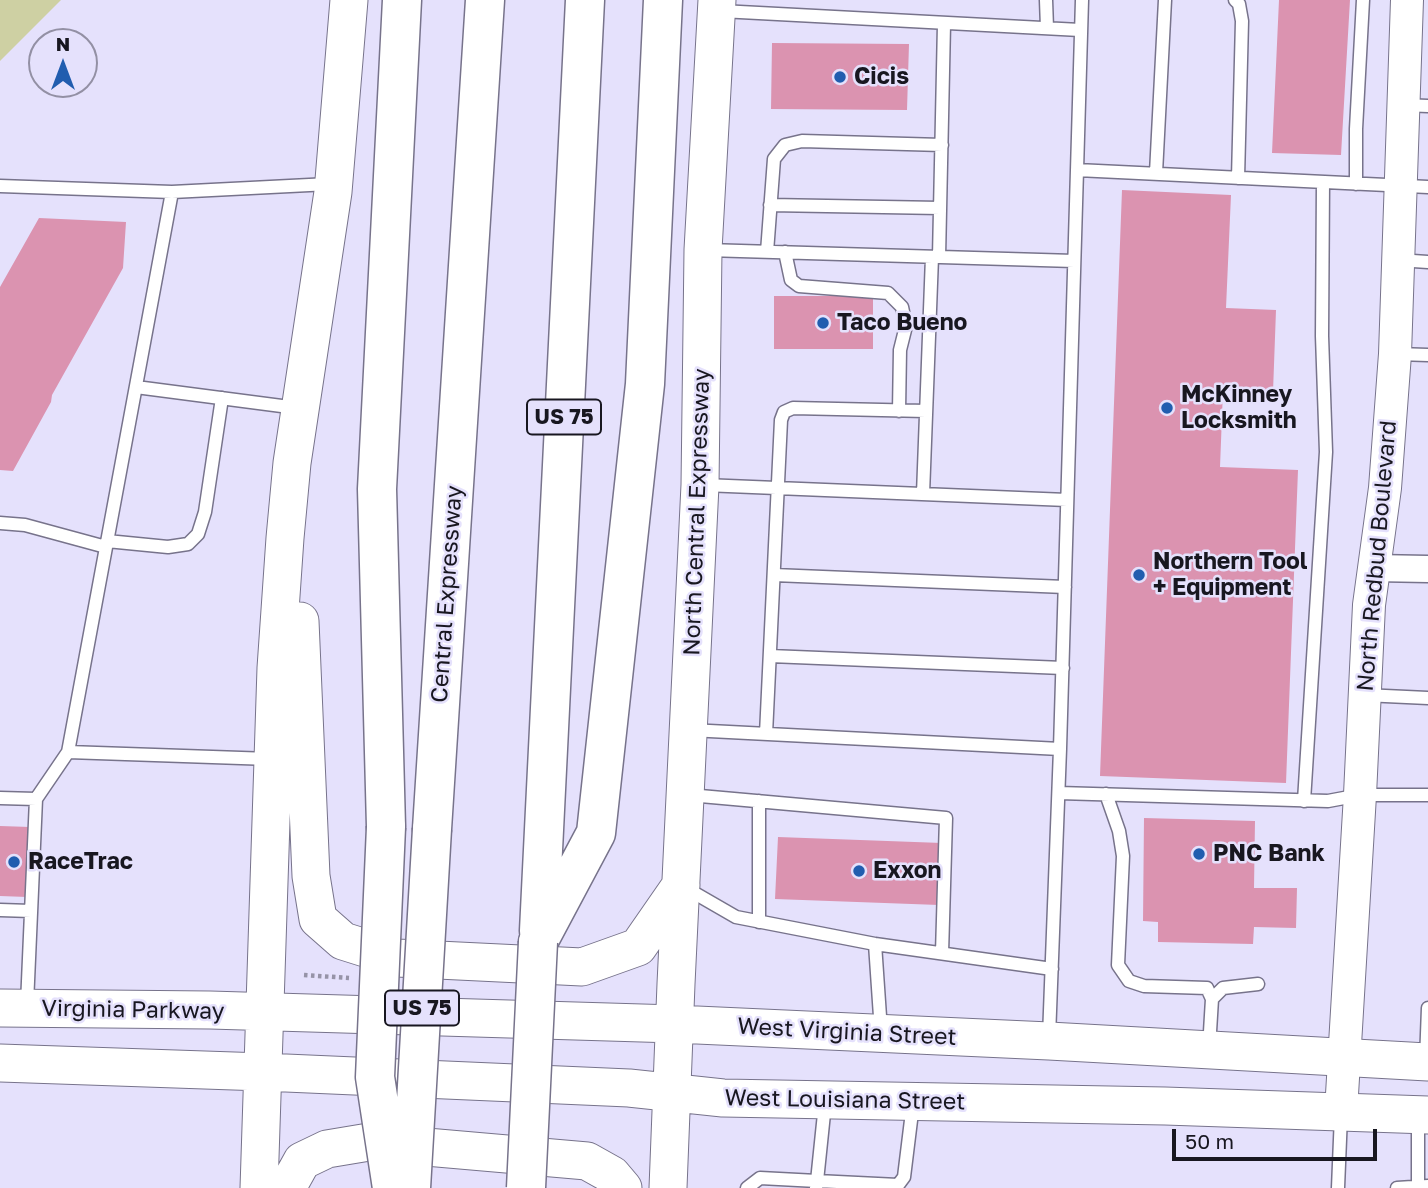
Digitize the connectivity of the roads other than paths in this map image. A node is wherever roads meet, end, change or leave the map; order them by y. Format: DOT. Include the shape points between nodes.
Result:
graph roads {
  1 [pos="349,0"];
  2 [pos="402,0"];
  3 [pos="485,0"];
  4 [pos="585,0"];
  5 [pos="663,0"];
  6 [pos="800,0"];
  7 [pos="1046,0"];
  8 [pos="1082,0"];
  9 [pos="1165,0"];
  10 [pos="1235,0"];
  11 [pos="1363,0"];
  12 [pos="1407,0"];
  13 [pos="716,5"];
  14 [pos="800,16"];
  15 [pos="944,24"];
  16 [pos="1047,28"];
  17 [pos="1080,30"];
  18 [pos="1415,106"];
  19 [pos="942,145"];
  20 [pos="1077,170"];
  21 [pos="1156,173"];
  22 [pos="1238,178"];
  23 [pos="1324,182"];
  24 [pos="334,184"];
  25 [pos="1356,184"];
  26 [pos="0,186"];
  27 [pos="1414,186"];
  28 [pos="172,192"];
  29 [pos="770,205"];
  30 [pos="940,208"];
  31 [pos="703,250"];
  32 [pos="767,252"];
  33 [pos="785,252"];
  34 [pos="935,257"];
  35 [pos="1074,261"];
  36 [pos="1413,261"];
  37 [pos="1395,354"];
  38 [pos="1428,355"];
  39 [pos="136,387"];
  40 [pos="222,398"];
  41 [pos="301,408"];
  42 [pos="899,411"];
  43 [pos="926,411"];
  44 [pos="292,463"];
  45 [pos="700,485"];
  46 [pos="778,489"];
  47 [pos="923,494"];
  48 [pos="1067,500"];
  49 [pos="0,523"];
  50 [pos="106,544"];
  51 [pos="1374,568"];
  52 [pos="1428,569"];
  53 [pos="774,575"];
  54 [pos="1065,587"];
  55 [pos="770,656"];
  56 [pos="1063,668"];
  57 [pos="1364,695"];
  58 [pos="1428,698"];
  59 [pos="689,730"];
  60 [pos="766,734"];
  61 [pos="1060,749"];
  62 [pos="68,752"];
  63 [pos="273,759"];
  64 [pos="1059,793"];
  65 [pos="685,794"];
  66 [pos="1106,794"];
  67 [pos="1360,795"];
  68 [pos="1428,795"];
  69 [pos="0,798"];
  70 [pos="36,799"];
  71 [pos="759,801"];
  72 [pos="1304,801"];
  73 [pos="681,885"];
  74 [pos="0,910"];
  75 [pos="31,911"];
  76 [pos="759,922"];
  77 [pos="538,942"];
  78 [pos="875,944"];
  79 [pos="942,953"];
  80 [pos="1052,969"];
  81 [pos="1258,984"];
  82 [pos="1212,999"];
  83 [pos="1428,1008"];
  84 [pos="13,1009"];
  85 [pos="266,1012"];
  86 [pos="675,1024"];
  87 [pos="881,1034"];
  88 [pos="1049,1041"];
  89 [pos="1209,1051"];
  90 [pos="1343,1058"];
  91 [pos="1427,1062"];
  92 [pos="0,1063"];
  93 [pos="263,1072"];
  94 [pos="671,1092"];
  95 [pos="825,1100"];
  96 [pos="914,1101"];
  97 [pos="1341,1111"];
  98 [pos="1423,1114"];
  99 [pos="816,1185"];
  100 [pos="872,1186"];
  101 [pos="1423,1186"];
  102 [pos="259,1188"];
  103 [pos="287,1188"];
  104 [pos="392,1188"];
  105 [pos="411,1188"];
  106 [pos="526,1188"];
  107 [pos="623,1188"];
  108 [pos="668,1188"];
  109 [pos="747,1188"];
  110 [pos="1338,1188"];
  111 [pos="1397,1188"];
  1 -- 24 [label="main road"];
  2 -- 104 [label="highway, bridge" via="377,489 386,827 375,1077"];
  3 -- 105 [label="highway, Central Expressway / US 75, bridge"];
  4 -- 77 [label="highway, US 75"];
  5 -- 77 [label="highway" via="645,384 596,833"];
  6 -- 14 [label="lane"];
  7 -- 16 [label="lane"];
  8 -- 17 [label="lane"];
  9 -- 21 [label="lane"];
  10 -- 22 [label="lane" via="1242,21"];
  11 -- 25 [label="lane"];
  12 -- 18 [label="street, North Redbud Boulevard"];
  13 -- 14 [label="lane"];
  13 -- 31 [label="main road, North Central Expressway"];
  14 -- 15 [label="lane"];
  15 -- 16 [label="lane"];
  15 -- 19 [label="lane"];
  16 -- 17 [label="lane"];
  17 -- 20 [label="lane"];
  18 -- 27 [label="street, North Redbud Boulevard"];
  19 -- 29 [label="lane" via="802,141 785,145 774,159"];
  19 -- 30 [label="lane"];
  20 -- 21 [label="lane"];
  20 -- 35 [label="lane"];
  21 -- 22 [label="lane"];
  22 -- 23 [label="lane"];
  23 -- 25 [label="lane"];
  23 -- 72 [label="lane" via="1326,452"];
  24 -- 28 [label="lane"];
  24 -- 41 [label="main road"];
  25 -- 27 [label="lane"];
  26 -- 28 [label="lane"];
  27 -- 36 [label="street, North Redbud Boulevard"];
  28 -- 39 [label="lane"];
  29 -- 30 [label="lane"];
  29 -- 32 [label="lane"];
  30 -- 34 [label="lane"];
  31 -- 32 [label="lane"];
  31 -- 45 [label="main road, North Central Expressway"];
  32 -- 33 [label="lane"];
  33 -- 34 [label="lane"];
  33 -- 42 [label="lane" via="791,279 799,286 888,293 902,307 906,326 900,350"];
  34 -- 35 [label="lane"];
  34 -- 43 [label="lane"];
  35 -- 48 [label="lane"];
  36 -- 37 [label="street, North Redbud Boulevard"];
  37 -- 38 [label="lane"];
  37 -- 51 [label="street, North Redbud Boulevard"];
  39 -- 40 [label="lane"];
  39 -- 50 [label="lane"];
  40 -- 41 [label="lane"];
  40 -- 50 [label="lane" via="198,534 188,544 168,547"];
  41 -- 44 [label="main road"];
  42 -- 43 [label="lane"];
  42 -- 46 [label="lane" via="793,408 784,412"];
  43 -- 47 [label="lane"];
  44 -- 63 [label="main road"];
  44 -- 73 [label="main road" via="312,876 318,919 343,941 397,958 582,967 638,947"];
  45 -- 46 [label="lane"];
  45 -- 59 [label="main road, North Central Expressway"];
  46 -- 47 [label="lane"];
  46 -- 53 [label="lane"];
  47 -- 48 [label="lane"];
  48 -- 54 [label="lane"];
  49 -- 50 [label="lane"];
  50 -- 62 [label="lane"];
  51 -- 52 [label="street"];
  51 -- 57 [label="street, North Redbud Boulevard"];
  53 -- 54 [label="lane"];
  53 -- 55 [label="lane"];
  54 -- 56 [label="lane"];
  55 -- 56 [label="lane"];
  55 -- 60 [label="lane"];
  56 -- 61 [label="lane"];
  57 -- 58 [label="lane"];
  57 -- 67 [label="street, North Redbud Boulevard"];
  59 -- 60 [label="lane"];
  59 -- 65 [label="main road, North Central Expressway"];
  60 -- 61 [label="lane"];
  61 -- 64 [label="lane"];
  62 -- 63 [label="lane"];
  62 -- 70 [label="lane"];
  63 -- 85 [label="main road"];
  64 -- 66 [label="lane"];
  64 -- 80 [label="lane"];
  65 -- 71 [label="lane"];
  65 -- 73 [label="main road, North Central Expressway"];
  66 -- 72 [label="lane"];
  66 -- 82 [label="lane" via="1122,856 1118,965 1129,981 1144,986 1207,988"];
  67 -- 68 [label="lane"];
  67 -- 72 [label="lane"];
  67 -- 90 [label="street, North Redbud Boulevard"];
  69 -- 70 [label="lane"];
  70 -- 75 [label="lane"];
  71 -- 76 [label="lane"];
  71 -- 79 [label="lane" via="946,818"];
  73 -- 76 [label="lane" via="736,917"];
  73 -- 86 [label="main road, North Central Expressway"];
  74 -- 75 [label="lane"];
  75 -- 84 [label="lane"];
  76 -- 78 [label="lane"];
  77 -- 106 [label="highway, US 75, bridge"];
  78 -- 79 [label="lane"];
  78 -- 87 [label="lane"];
  79 -- 80 [label="lane"];
  80 -- 88 [label="lane"];
  81 -- 82 [label="lane" via="1223,988"];
  82 -- 89 [label="lane"];
  83 -- 91 [label="lane"];
  84 -- 85 [label="main road, Virginia Parkway"];
  85 -- 86 [label="main road, West Virginia Street"];
  85 -- 93 [label="main road"];
  86 -- 87 [label="main road, West Virginia Street"];
  86 -- 94 [label="main road, North Central Expressway"];
  87 -- 88 [label="main road, West Virginia Street"];
  88 -- 89 [label="main road, West Virginia Street"];
  89 -- 90 [label="main road, West Virginia Street"];
  90 -- 91 [label="main road, West Virginia Street"];
  90 -- 97 [label="street, North Redbud Boulevard"];
  92 -- 93 [label="main road"];
  93 -- 94 [label="main road, West Louisiana Street"];
  93 -- 102 [label="main road"];
  94 -- 95 [label="main road, West Louisiana Street"];
  94 -- 108 [label="main road, North Central Expressway"];
  95 -- 96 [label="main road, West Louisiana Street"];
  95 -- 99 [label="lane"];
  96 -- 97 [label="main road, West Louisiana Street"];
  96 -- 100 [label="lane" via="904,1177 898,1185"];
  97 -- 98 [label="main road, West Louisiana Street"];
  97 -- 110 [label="lane"];
  98 -- 101 [label="lane"];
  99 -- 100 [label="lane"];
  99 -- 109 [label="lane" via="760,1178"];
  101 -- 111 [label="lane"];
  103 -- 107 [label="main road" via="302,1161 327,1149 369,1142 587,1161 612,1175"];
}
